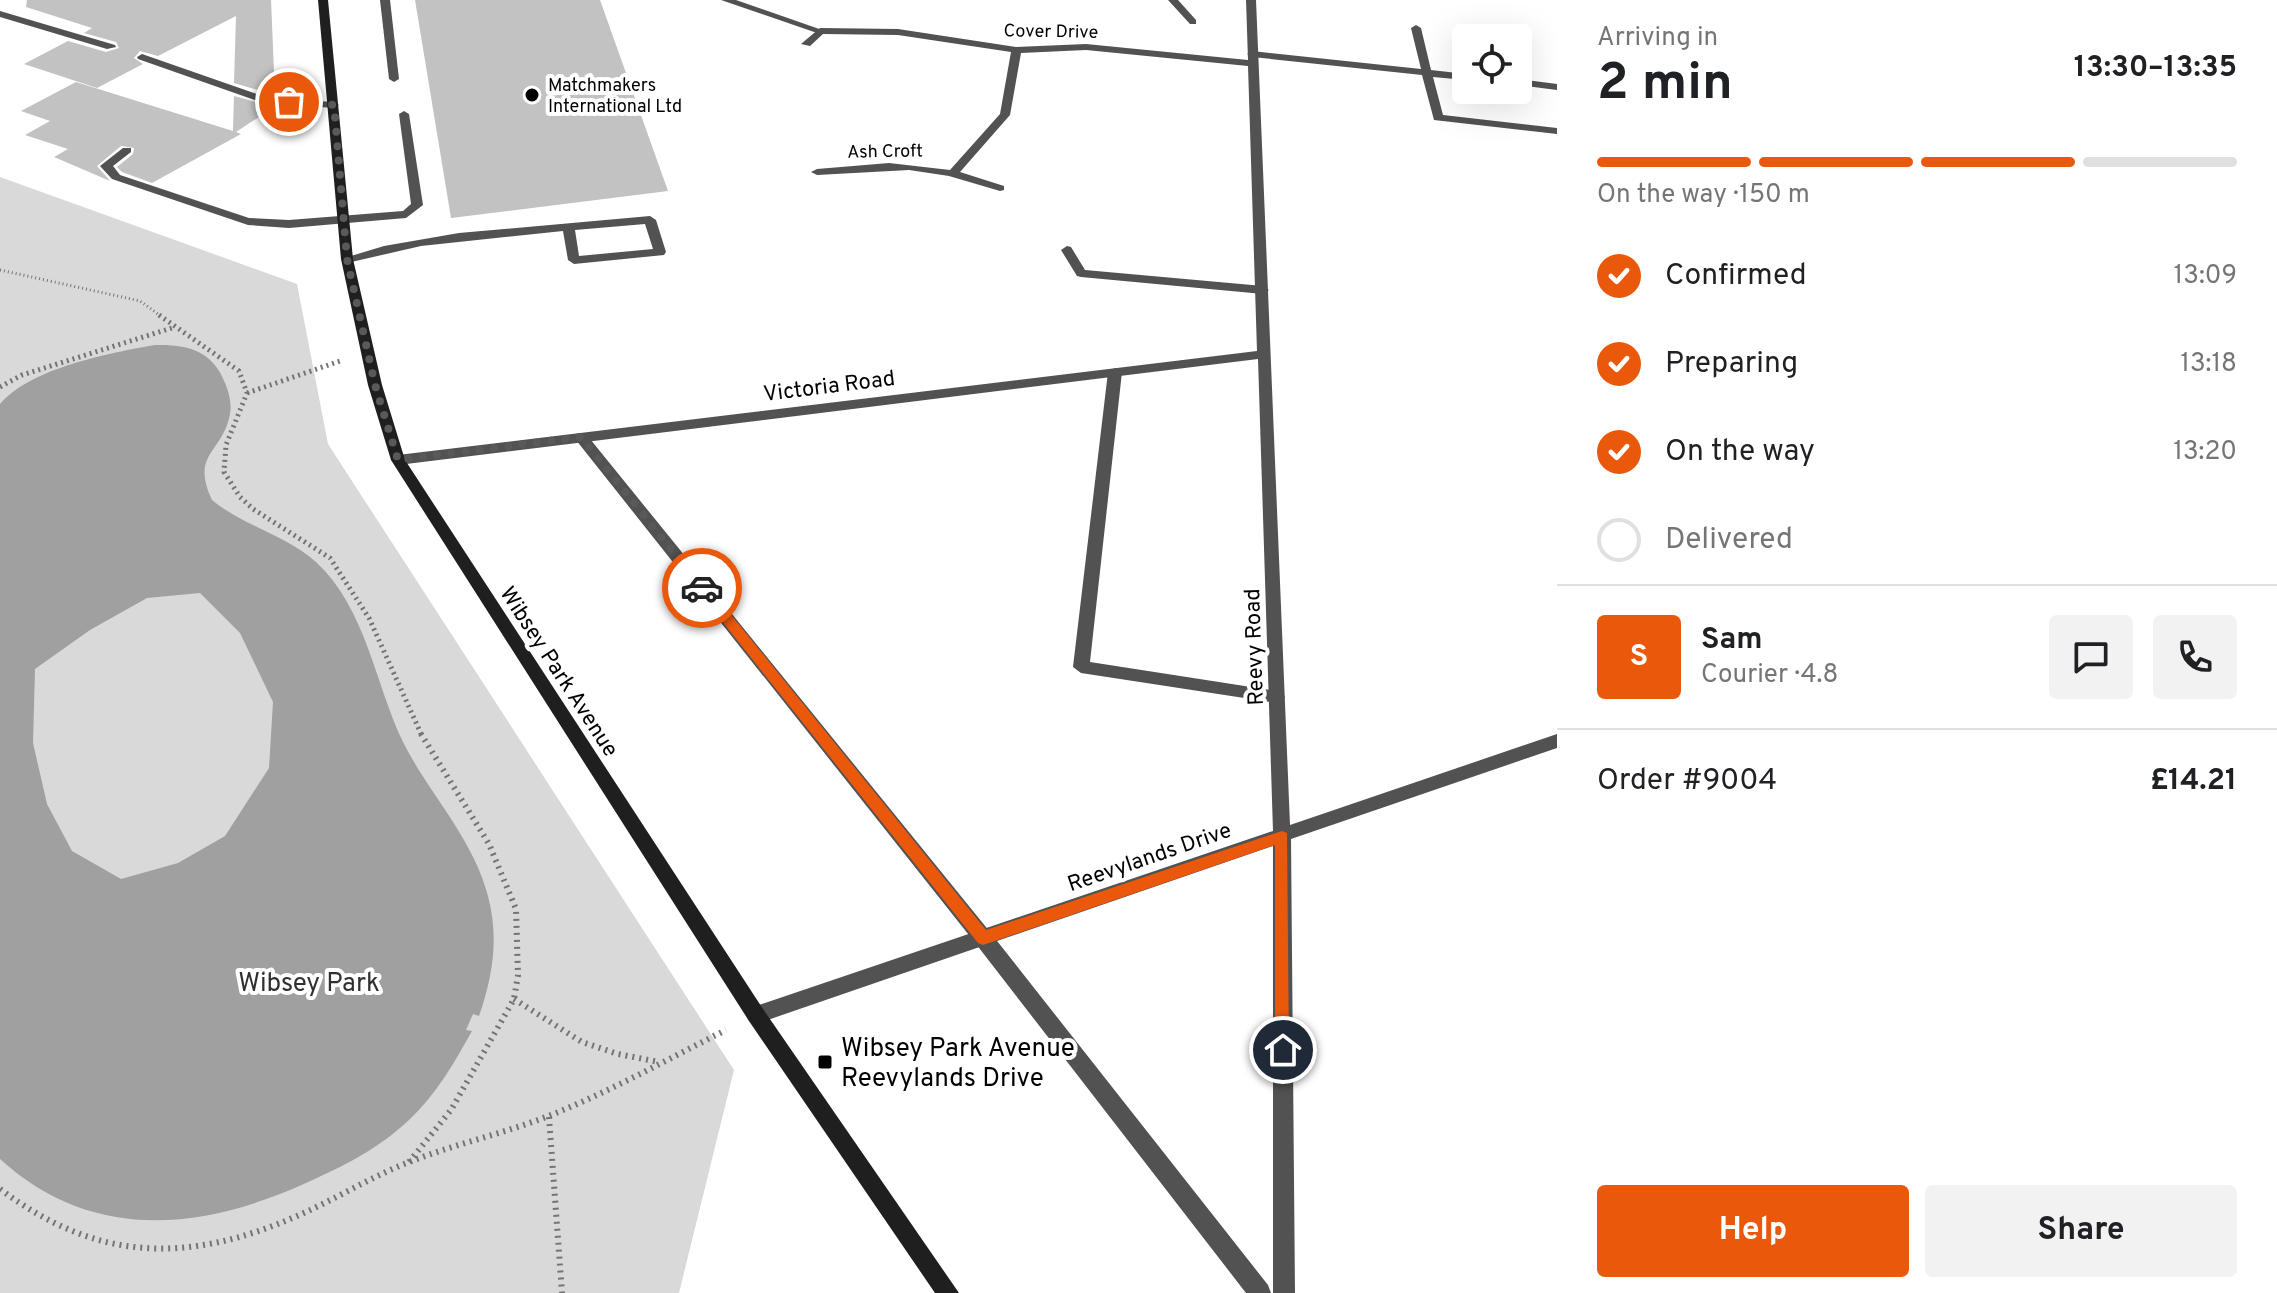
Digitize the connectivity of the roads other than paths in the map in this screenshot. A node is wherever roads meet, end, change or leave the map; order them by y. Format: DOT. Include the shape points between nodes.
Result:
graph roads {
  1 [pos="323,0"];
  2 [pos="385,0"];
  3 [pos="726,0"];
  4 [pos="1173,0"];
  5 [pos="1251,0"];
  6 [pos="0,14"];
  7 [pos="1193,22"];
  8 [pos="1416,28"];
  9 [pos="820,31"];
  10 [pos="806,44"];
  11 [pos="111,47"];
  12 [pos="1016,50"];
  13 [pos="142,57"];
  14 [pos="1252,59"];
  15 [pos="1428,73"];
  16 [pos="1452,76"];
  17 [pos="394,79"];
  18 [pos="1532,84"];
  19 [pos="1557,87"];
  20 [pos="334,105"];
  21 [pos="404,114"];
  22 [pos="1557,131"];
  23 [pos="127,150"];
  24 [pos="817,172"];
  25 [pos="954,172"];
  26 [pos="1000,188"];
  27 [pos="345,221"];
  28 [pos="569,228"];
  29 [pos="1067,250"];
  30 [pos="347,259"];
  31 [pos="1263,290"];
  32 [pos="1265,354"];
  33 [pos="1115,372"];
  34 [pos="581,437"];
  35 [pos="398,460"];
  36 [pos="1277,697"];
  37 [pos="1557,741"];
  38 [pos="1282,837"];
  39 [pos="983,938"];
  40 [pos="756,1015"];
  41 [pos="948,1293"];
  42 [pos="1260,1293"];
  43 [pos="1284,1293"];
  1 -- 20 [label="street, Wibsey Park Avenue"];
  2 -- 17 [label="street"];
  3 -- 9 [label="street, Cover Drive"];
  4 -- 7 [label="street"];
  5 -- 14 [label="street, Reevy Road"];
  6 -- 11 [label="street"];
  8 -- 15 [label="street"];
  9 -- 10 [label="street"];
  9 -- 12 [label="street, Cover Drive" via="898,32"];
  12 -- 14 [label="street, Cover Drive" via="1086,47"];
  12 -- 25 [label="street, Ash Croft" via="1005,115"];
  13 -- 20 [label="street" via="267,101"];
  14 -- 15 [label="street, Cover Drive"];
  14 -- 31 [label="street, Reevy Road"];
  15 -- 16 [label="street, Cover Drive"];
  15 -- 22 [label="street" via="1438,118"];
  18 -- 19 [label="street"];
  20 -- 27 [label="street, Wibsey Park Avenue"];
  21 -- 27 [label="street" via="415,210"];
  23 -- 27 [label="street" via="106,166 136,185 248,221"];
  24 -- 25 [label="street, Ash Croft" via="879,165"];
  25 -- 26 [label="street, Ash Croft"];
  27 -- 30 [label="street, Wibsey Park Avenue"];
  28 -- 28 [label="street" via="650,220 660,252 574,260"];
  28 -- 30 [label="street" via="395,245"];
  29 -- 31 [label="street" via="1081,273"];
  30 -- 35 [label="street, Wibsey Park Avenue"];
  31 -- 32 [label="street, Reevy Road"];
  32 -- 33 [label="street, Victoria Road"];
  32 -- 36 [label="street, Reevy Road"];
  33 -- 34 [label="street, Victoria Road"];
  33 -- 36 [label="street" via="1081,667"];
  34 -- 35 [label="street, Victoria Road"];
  34 -- 39 [label="street"];
  35 -- 40 [label="street, Wibsey Park Avenue"];
  36 -- 38 [label="street, Reevy Road"];
  37 -- 38 [label="street, Reevylands Drive"];
  38 -- 39 [label="street, Reevylands Drive"];
  38 -- 43 [label="street, Reevy Road"];
  39 -- 40 [label="street, Reevylands Drive"];
  39 -- 42 [label="street"];
  40 -- 41 [label="street, Wibsey Park Avenue"];
}
